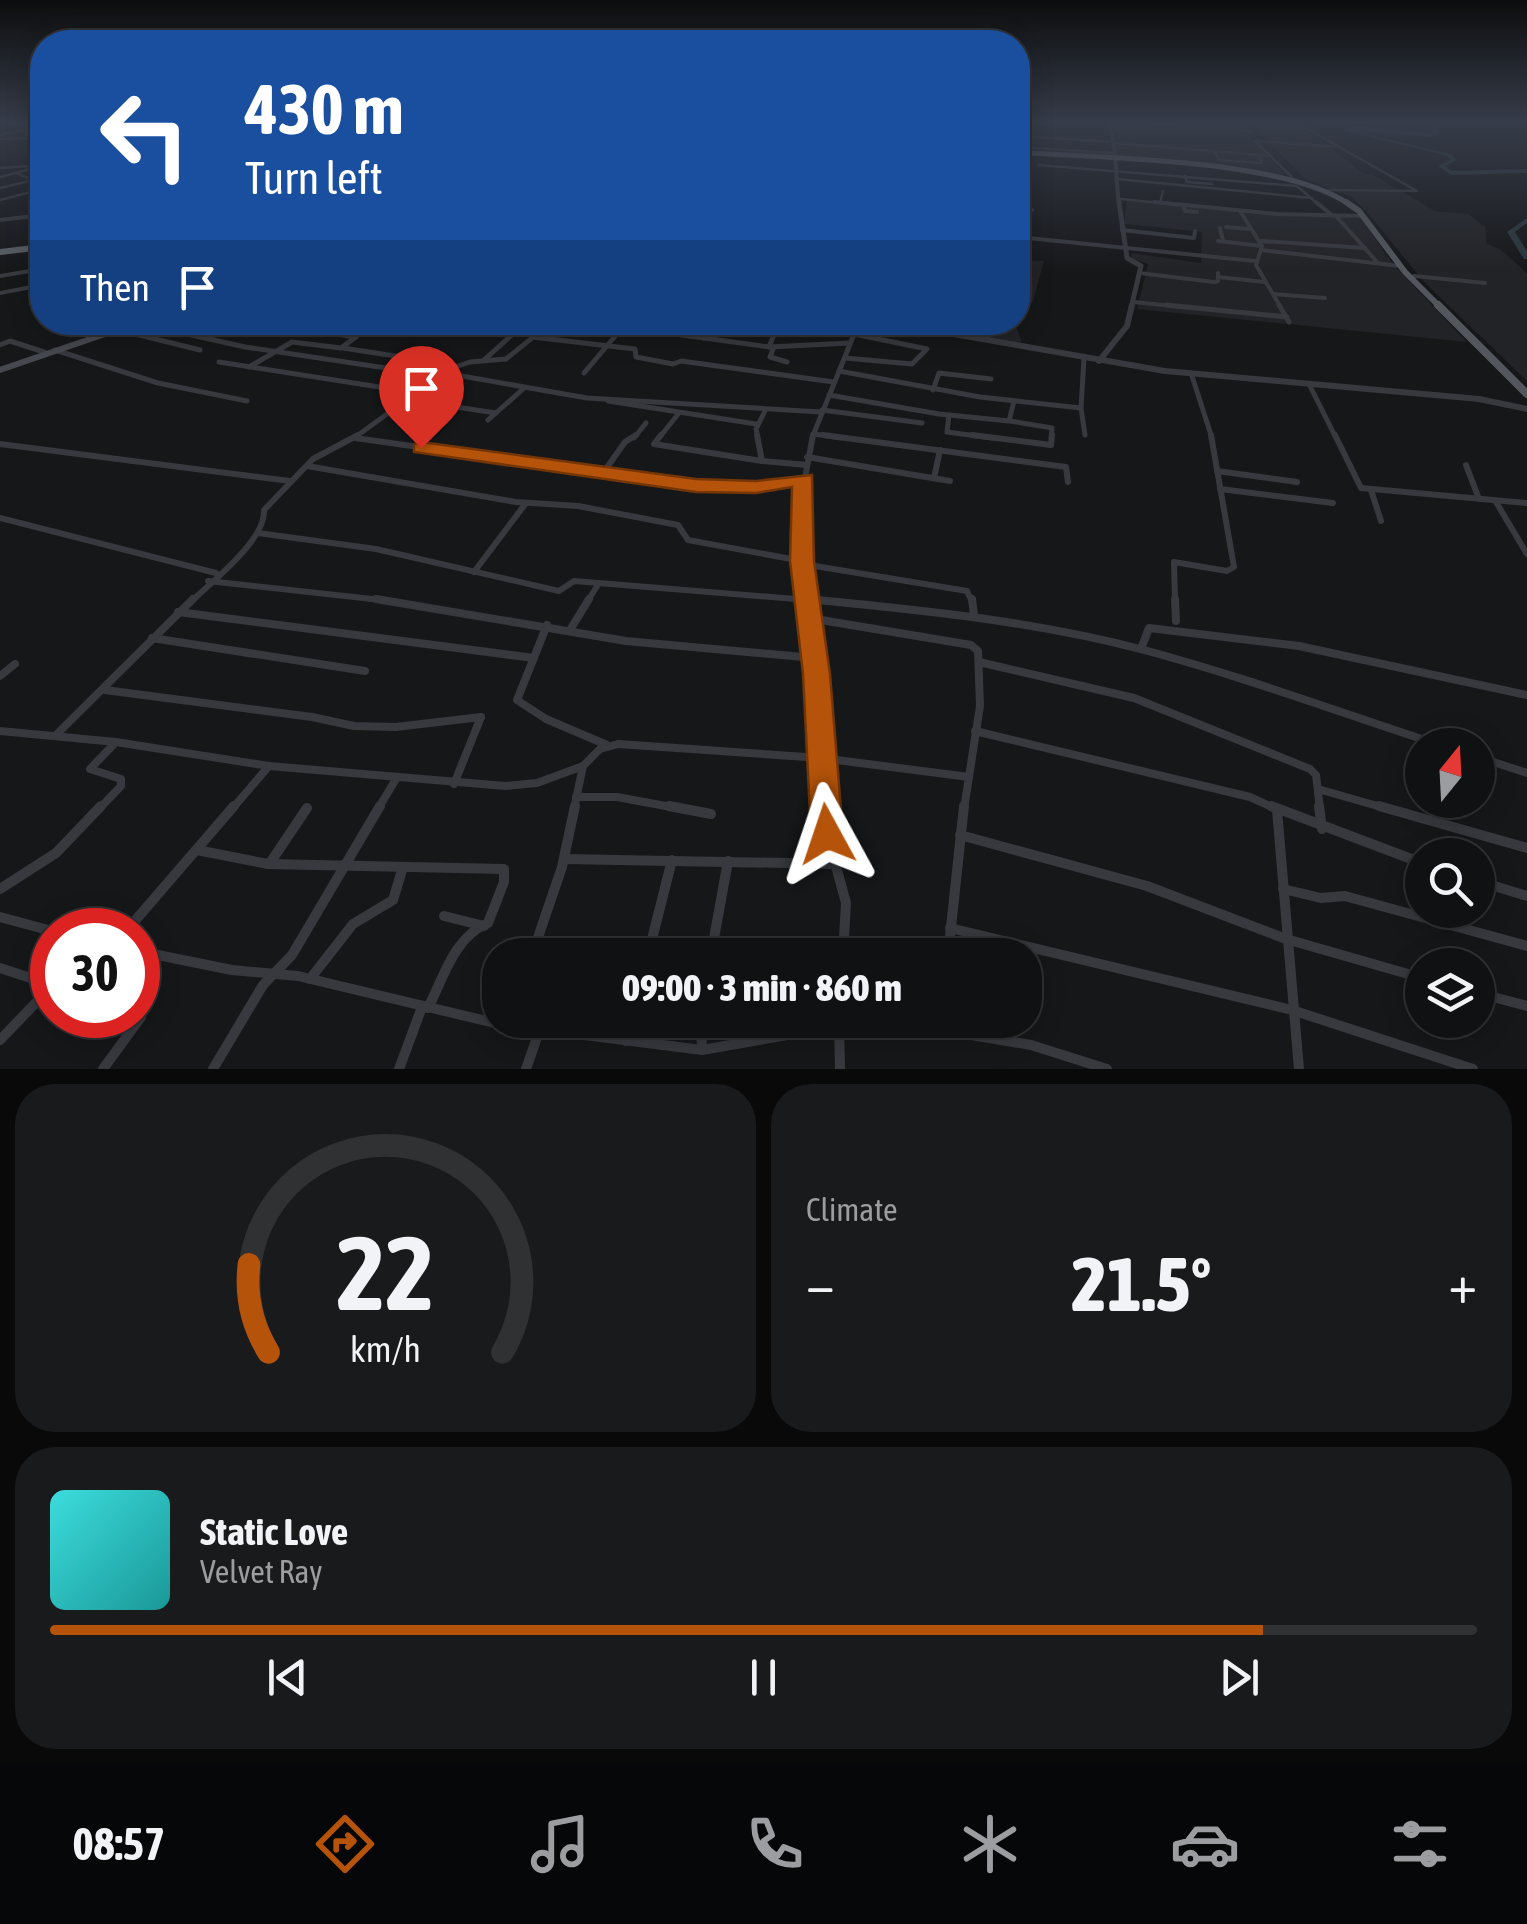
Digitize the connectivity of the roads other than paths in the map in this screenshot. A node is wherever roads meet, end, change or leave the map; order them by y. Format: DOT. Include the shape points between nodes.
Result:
graph roads {
  1 [pos="1116,171"];
  2 [pos="18,172"];
  3 [pos="1128,172"];
  4 [pos="1261,172"];
  5 [pos="1262,172"];
  6 [pos="1287,172"];
  7 [pos="1382,172"];
  8 [pos="14,173"];
  9 [pos="1185,176"];
  10 [pos="0,177"];
  11 [pos="1292,177"];
  12 [pos="30,179"];
  13 [pos="1117,179"];
  14 [pos="30,181"];
  15 [pos="1212,184"];
  16 [pos="0,188"];
  17 [pos="1330,190"];
  18 [pos="1163,192"];
  19 [pos="30,193"];
  20 [pos="0,200"];
  21 [pos="1120,200"];
  22 [pos="1313,200"];
  23 [pos="1160,203"];
  24 [pos="1183,206"];
  25 [pos="1240,211"];
  26 [pos="1197,212"];
  27 [pos="30,216"];
  28 [pos="1326,216"];
  29 [pos="1335,216"];
  30 [pos="1363,216"];
  31 [pos="0,220"];
  32 [pos="1252,229"];
  33 [pos="1122,230"];
  34 [pos="1195,232"];
  35 [pos="1030,238"];
  36 [pos="1123,245"];
  37 [pos="1261,246"];
  38 [pos="1365,248"];
  39 [pos="30,249"];
  40 [pos="0,253"];
  41 [pos="1255,261"];
  42 [pos="1378,263"];
  43 [pos="1400,266"];
  44 [pos="30,271"];
  45 [pos="1138,273"];
  46 [pos="0,276"];
  47 [pos="1414,276"];
  48 [pos="1265,282"];
  49 [pos="1485,283"];
  50 [pos="30,287"];
  51 [pos="0,292"];
  52 [pos="1272,294"];
  53 [pos="1325,298"];
  54 [pos="1134,302"];
  55 [pos="100,335"];
  56 [pos="102,335"];
  57 [pos="138,335"];
  58 [pos="196,335"];
  59 [pos="343,335"];
  60 [pos="512,335"];
  61 [pos="534,335"];
  62 [pos="617,335"];
  63 [pos="644,335"];
  64 [pos="678,335"];
  65 [pos="705,335"];
  66 [pos="775,335"];
  67 [pos="853,335"];
  68 [pos="956,335"];
  69 [pos="531,337"];
  70 [pos="703,338"];
  71 [pos="852,339"];
  72 [pos="0,341"];
  73 [pos="608,346"];
  74 [pos="342,348"];
  75 [pos="634,348"];
  76 [pos="772,348"];
  77 [pos="200,350"];
  78 [pos="51,351"];
  79 [pos="275,351"];
  80 [pos="845,358"];
  81 [pos="1084,358"];
  82 [pos="483,361"];
  83 [pos="1099,361"];
  84 [pos="219,362"];
  85 [pos="788,362"];
  86 [pos="900,364"];
  87 [pos="456,365"];
  88 [pos="248,367"];
  89 [pos="0,368"];
  90 [pos="839,372"];
  91 [pos="584,373"];
  92 [pos="1192,373"];
  93 [pos="442,374"];
  94 [pos="807,377"];
  95 [pos="991,379"];
  96 [pos="891,381"];
  97 [pos="835,382"];
  98 [pos="1309,384"];
  99 [pos="524,388"];
  100 [pos="933,390"];
  101 [pos="1527,390"];
  102 [pos="418,393"];
  103 [pos="829,394"];
  104 [pos="408,400"];
  105 [pos="607,400"];
  106 [pos="1014,401"];
  107 [pos="247,402"];
  108 [pos="1527,406"];
  109 [pos="1081,408"];
  110 [pos="766,410"];
  111 [pos="822,411"];
  112 [pos="679,412"];
  113 [pos="496,413"];
  114 [pos="949,415"];
  115 [pos="488,420"];
  116 [pos="1009,421"];
  117 [pos="646,422"];
  118 [pos="922,423"];
  119 [pos="756,424"];
  120 [pos="814,434"];
  121 [pos="1085,435"];
  122 [pos="354,438"];
  123 [pos="0,444"];
  124 [pos="940,450"];
  125 [pos="762,461"];
  126 [pos="807,461"];
  127 [pos="1466,465"];
  128 [pos="306,466"];
  129 [pos="1217,471"];
  130 [pos="603,473"];
  131 [pos="934,478"];
  132 [pos="804,479"];
  133 [pos="290,480"];
  134 [pos="950,481"];
  135 [pos="1068,482"];
  136 [pos="1297,482"];
  137 [pos="1220,489"];
  138 [pos="1370,490"];
  139 [pos="1479,499"];
  140 [pos="1496,500"];
  141 [pos="526,503"];
  142 [pos="1334,503"];
  143 [pos="1527,503"];
  144 [pos="0,518"];
  145 [pos="1381,521"];
  146 [pos="258,533"];
  147 [pos="1527,554"];
  148 [pos="802,562"];
  149 [pos="474,572"];
  150 [pos="217,573"];
  151 [pos="208,581"];
  152 [pos="599,584"];
  153 [pos="806,600"];
  154 [pos="178,612"];
  155 [pos="974,615"];
  156 [pos="809,618"];
  157 [pos="1176,621"];
  158 [pos="546,626"];
  159 [pos="570,630"];
  160 [pos="152,638"];
  161 [pos="1141,650"];
  162 [pos="534,658"];
  163 [pos="814,658"];
  164 [pos="980,662"];
  165 [pos="16,664"];
  166 [pos="365,671"];
  167 [pos="0,676"];
  168 [pos="104,690"];
  169 [pos="1527,695"];
  170 [pos="0,731"];
  171 [pos="974,731"];
  172 [pos="1405,734"];
  173 [pos="55,736"];
  174 [pos="116,742"];
  175 [pos="607,745"];
  176 [pos="820,758"];
  177 [pos="1495,763"];
  178 [pos="270,766"];
  179 [pos="582,766"];
  180 [pos="1527,773"];
  181 [pos="969,777"];
  182 [pos="396,779"];
  183 [pos="454,784"];
  184 [pos="1318,790"];
  185 [pos="576,798"];
  186 [pos="307,808"];
  187 [pos="1277,810"];
  188 [pos="711,814"];
  189 [pos="1322,829"];
  190 [pos="960,836"];
  191 [pos="1527,848"];
  192 [pos="197,850"];
  193 [pos="1405,857"];
  194 [pos="564,859"];
  195 [pos="672,860"];
  196 [pos="728,861"];
  197 [pos="270,864"];
  198 [pos="838,864"];
  199 [pos="342,867"];
  200 [pos="402,867"];
  201 [pos="1495,886"];
  202 [pos="1282,888"];
  203 [pos="0,889"];
  204 [pos="1527,896"];
  205 [pos="146,908"];
  206 [pos="444,916"];
  207 [pos="0,918"];
  208 [pos="30,926"];
  209 [pos="486,926"];
  210 [pos="950,928"];
  211 [pos="538,938"];
  212 [pos="652,938"];
  213 [pos="714,938"];
  214 [pos="844,938"];
  215 [pos="949,938"];
  216 [pos="1286,939"];
  217 [pos="1527,946"];
  218 [pos="160,955"];
  219 [pos="0,968"];
  220 [pos="277,972"];
  221 [pos="1405,973"];
  222 [pos="30,978"];
  223 [pos="310,979"];
  224 [pos="1495,998"];
  225 [pos="1527,1006"];
  226 [pos="30,1008"];
  227 [pos="425,1008"];
  228 [pos="1292,1010"];
  229 [pos="482,1020"];
  230 [pos="125,1038"];
  231 [pos="539,1038"];
  232 [pos="590,1038"];
  233 [pos="627,1038"];
  234 [pos="702,1038"];
  235 [pos="763,1038"];
  236 [pos="839,1038"];
  237 [pos="1000,1038"];
  238 [pos="0,1040"];
  239 [pos="626,1041"];
  240 [pos="702,1050"];
  241 [pos="103,1069"];
  242 [pos="213,1069"];
  243 [pos="399,1069"];
  244 [pos="526,1069"];
  245 [pos="840,1069"];
  246 [pos="1107,1069"];
  247 [pos="1300,1069"];
  248 [pos="1472,1069"];
  1 -- 13 [label="street"];
  2 -- 8 [label="street"];
  3 -- 9 [label="street"];
  4 -- 17 [label="main road"];
  5 -- 11 [label="main road"];
  6 -- 11 [label="street"];
  7 -- 17 [label="street" via="1416,192"];
  8 -- 10 [label="street"];
  8 -- 12 [label="street"];
  9 -- 15 [label="street" via="1187,182"];
  9 -- 22 [label="street" via="1297,186"];
  11 -- 17 [label="main road"];
  13 -- 21 [label="street"];
  13 -- 22 [label="street"];
  14 -- 16 [label="street"];
  17 -- 30 [label="main road"];
  17 -- 47 [label="main road" via="1364,213"];
  18 -- 23 [label="street"];
  19 -- 20 [label="street"];
  21 -- 23 [label="street"];
  21 -- 33 [label="street"];
  22 -- 28 [label="street"];
  22 -- 29 [label="street"];
  23 -- 24 [label="street"];
  24 -- 25 [label="street"];
  24 -- 26 [label="street"];
  25 -- 28 [label="street"];
  25 -- 32 [label="street"];
  27 -- 31 [label="street"];
  28 -- 29 [label="street"];
  29 -- 30 [label="street"];
  29 -- 38 [label="street"];
  30 -- 43 [label="main road"];
  32 -- 37 [label="street"];
  32 -- 37 [label="street" via="1223,228 1221,241"];
  33 -- 34 [label="street" via="1195,238"];
  33 -- 36 [label="street"];
  35 -- 36 [label="street"];
  36 -- 41 [label="street"];
  36 -- 45 [label="street" via="1128,260 1141,265"];
  37 -- 38 [label="street"];
  37 -- 41 [label="street"];
  37 -- 42 [label="street"];
  38 -- 42 [label="street"];
  39 -- 40 [label="highway"];
  41 -- 48 [label="street"];
  42 -- 43 [label="street"];
  43 -- 101 [label="main road"];
  44 -- 46 [label="street"];
  45 -- 48 [label="street"];
  45 -- 54 [label="street"];
  47 -- 49 [label="street"];
  47 -- 101 [label="main road"];
  48 -- 52 [label="street"];
  50 -- 51 [label="street"];
  52 -- 53 [label="street"];
  52 -- 54 [label="street" via="1288,320"];
  54 -- 83 [label="street" via="1122,337"];
  55 -- 78 [label="main road"];
  56 -- 78 [label="main road"];
  57 -- 77 [label="street"];
  58 -- 79 [label="street"];
  59 -- 74 [label="street" via="356,337"];
  60 -- 82 [label="street"];
  61 -- 69 [label="street"];
  62 -- 73 [label="street"];
  63 -- 75 [label="street"];
  64 -- 70 [label="street"];
  65 -- 70 [label="street"];
  66 -- 76 [label="street"];
  67 -- 71 [label="street"];
  68 -- 81 [label="street"];
  69 -- 73 [label="street"];
  69 -- 82 [label="street" via="508,358"];
  70 -- 76 [label="street"];
  71 -- 76 [label="street"];
  71 -- 80 [label="street"];
  71 -- 86 [label="street" via="926,348 916,363"];
  72 -- 78 [label="street"];
  73 -- 75 [label="street"];
  73 -- 91 [label="street"];
  74 -- 79 [label="street" via="294,342"];
  74 -- 87 [label="street"];
  75 -- 97 [label="street" via="636,357 672,364"];
  76 -- 85 [label="street" via="770,357"];
  78 -- 89 [label="main road"];
  78 -- 107 [label="street"];
  79 -- 88 [label="street"];
  79 -- 93 [label="street"];
  80 -- 86 [label="street"];
  80 -- 90 [label="street"];
  81 -- 83 [label="street"];
  81 -- 109 [label="street"];
  82 -- 87 [label="street"];
  83 -- 92 [label="street"];
  84 -- 88 [label="street"];
  86 -- 96 [label="street"];
  87 -- 93 [label="street"];
  88 -- 102 [label="street"];
  90 -- 96 [label="street"];
  90 -- 97 [label="street"];
  92 -- 98 [label="street"];
  92 -- 129 [label="street"];
  93 -- 99 [label="street"];
  93 -- 102 [label="street"];
  94 -- 97 [label="street"];
  95 -- 100 [label="street" via="939,373"];
  96 -- 100 [label="street"];
  97 -- 103 [label="street"];
  98 -- 108 [label="street"];
  98 -- 138 [label="street" via="1353,479"];
  99 -- 105 [label="street"];
  99 -- 113 [label="street"];
  100 -- 106 [label="street"];
  102 -- 104 [label="street"];
  103 -- 111 [label="street"];
  103 -- 114 [label="street"];
  104 -- 113 [label="street"];
  104 -- 122 [label="street"];
  105 -- 110 [label="street"];
  105 -- 112 [label="street"];
  106 -- 109 [label="street"];
  106 -- 116 [label="street"];
  109 -- 121 [label="street"];
  110 -- 111 [label="street"];
  110 -- 119 [label="street"];
  111 -- 118 [label="street"];
  111 -- 120 [label="street"];
  112 -- 119 [label="street"];
  112 -- 125 [label="street" via="654,444"];
  113 -- 115 [label="street"];
  114 -- 116 [label="street"];
  114 -- 116 [label="street" via="950,433 1051,445 1052,428"];
  117 -- 130 [label="street"];
  119 -- 125 [label="street"];
  120 -- 124 [label="street"];
  120 -- 126 [label="street"];
  122 -- 128 [label="street"];
  122 -- 130 [label="street"];
  123 -- 133 [label="street"];
  124 -- 131 [label="street"];
  124 -- 135 [label="street" via="1068,468"];
  125 -- 126 [label="street"];
  126 -- 131 [label="street"];
  126 -- 132 [label="street"];
  127 -- 139 [label="street"];
  128 -- 133 [label="street"];
  128 -- 141 [label="street"];
  129 -- 136 [label="street"];
  129 -- 137 [label="street"];
  130 -- 132 [label="street" via="734,488"];
  131 -- 134 [label="street"];
  132 -- 148 [label="street"];
  133 -- 146 [label="street" via="264,510"];
  137 -- 142 [label="street"];
  137 -- 157 [label="street" via="1233,569 1174,562"];
  138 -- 139 [label="street"];
  138 -- 145 [label="street"];
  139 -- 140 [label="street"];
  140 -- 143 [label="street"];
  140 -- 147 [label="street"];
  141 -- 148 [label="street" via="678,525 688,540"];
  141 -- 149 [label="street"];
  144 -- 150 [label="street"];
  146 -- 149 [label="street" via="376,548"];
  146 -- 150 [label="street"];
  148 -- 153 [label="street"];
  148 -- 155 [label="street" via="967,591"];
  149 -- 152 [label="street" via="558,590 574,581"];
  150 -- 151 [label="street"];
  151 -- 154 [label="street"];
  151 -- 158 [label="street"];
  152 -- 153 [label="street"];
  152 -- 159 [label="street"];
  153 -- 155 [label="street"];
  153 -- 156 [label="street"];
  154 -- 160 [label="street"];
  154 -- 162 [label="street"];
  155 -- 161 [label="street"];
  156 -- 163 [label="street"];
  156 -- 164 [label="street" via="971,645"];
  158 -- 159 [label="street"];
  158 -- 162 [label="street"];
  159 -- 163 [label="street"];
  160 -- 166 [label="street"];
  160 -- 168 [label="street"];
  161 -- 169 [label="street" via="1149,628 1262,640"];
  161 -- 172 [label="street" via="1294,693"];
  162 -- 175 [label="street" via="518,703"];
  163 -- 176 [label="street"];
  164 -- 171 [label="street"];
  164 -- 184 [label="street" via="1134,698 1310,768"];
  165 -- 167 [label="street"];
  168 -- 173 [label="street"];
  168 -- 183 [label="street" via="366,729 481,716"];
  170 -- 173 [label="street"];
  171 -- 181 [label="street"];
  171 -- 187 [label="street" via="1244,796"];
  173 -- 174 [label="street"];
  174 -- 178 [label="street"];
  174 -- 203 [label="street" via="90,769 121,779 121,786 56,853"];
  175 -- 176 [label="street"];
  175 -- 179 [label="street"];
  176 -- 181 [label="street"];
  176 -- 198 [label="street" via="827,834"];
  177 -- 180 [label="street"];
  178 -- 182 [label="street"];
  178 -- 192 [label="street"];
  179 -- 183 [label="street" via="537,783"];
  179 -- 185 [label="street"];
  181 -- 190 [label="street"];
  182 -- 183 [label="street"];
  182 -- 199 [label="street"];
  184 -- 189 [label="street"];
  184 -- 191 [label="street"];
  185 -- 188 [label="street" via="617,797"];
  185 -- 194 [label="street"];
  186 -- 197 [label="street"];
  187 -- 189 [label="street"];
  187 -- 202 [label="street"];
  189 -- 193 [label="street"];
  190 -- 210 [label="street"];
  190 -- 216 [label="street" via="1147,886"];
  192 -- 197 [label="street"];
  192 -- 205 [label="street"];
  194 -- 195 [label="street"];
  194 -- 211 [label="street"];
  195 -- 196 [label="street"];
  195 -- 212 [label="street"];
  196 -- 198 [label="street"];
  196 -- 213 [label="street"];
  197 -- 199 [label="street"];
  198 -- 214 [label="street"];
  199 -- 200 [label="street"];
  199 -- 220 [label="street"];
  200 -- 209 [label="street" via="504,870"];
  200 -- 223 [label="street" via="393,900 353,924"];
  201 -- 204 [label="street"];
  202 -- 216 [label="street"];
  202 -- 217 [label="street" via="1345,896"];
  206 -- 209 [label="street"];
  207 -- 208 [label="street"];
  209 -- 227 [label="street" via="462,940"];
  210 -- 215 [label="street"];
  210 -- 228 [label="street"];
  216 -- 221 [label="street"];
  216 -- 228 [label="street"];
  218 -- 220 [label="street"];
  219 -- 222 [label="street"];
  220 -- 223 [label="street"];
  220 -- 242 [label="street"];
  223 -- 227 [label="street"];
  224 -- 225 [label="street"];
  226 -- 238 [label="street"];
  227 -- 229 [label="street"];
  227 -- 243 [label="street"];
  228 -- 247 [label="street"];
  228 -- 248 [label="street"];
  230 -- 241 [label="street"];
  231 -- 244 [label="street"];
  232 -- 239 [label="street"];
  233 -- 239 [label="street"];
  234 -- 240 [label="street"];
  235 -- 240 [label="street"];
  236 -- 245 [label="street"];
  237 -- 246 [label="street"];
  239 -- 240 [label="street"];
}
